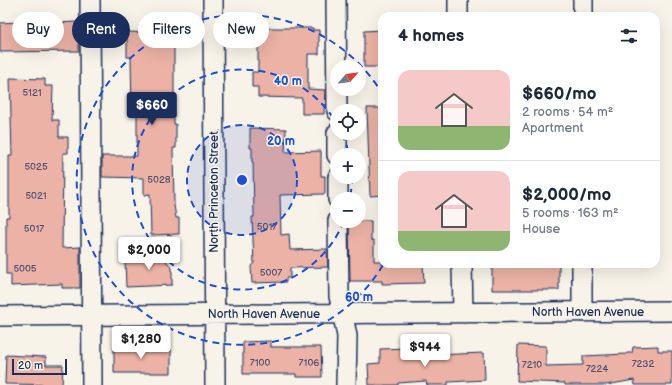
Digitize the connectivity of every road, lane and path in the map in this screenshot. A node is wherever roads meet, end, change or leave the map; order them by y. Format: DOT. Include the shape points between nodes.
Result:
graph roads {
  1 [pos="90,0"];
  2 [pos="213,0"];
  3 [pos="336,0"];
  4 [pos="458,0"];
  5 [pos="584,0"];
  6 [pos="458,12"];
  7 [pos="583,12"];
  8 [pos="337,104"];
  9 [pos="338,228"];
  10 [pos="462,268"];
  11 [pos="582,268"];
  12 [pos="672,311"];
  13 [pos="582,312"];
  14 [pos="463,313"];
  15 [pos="215,314"];
  16 [pos="342,314"];
  17 [pos="92,315"];
  18 [pos="0,316"];
  19 [pos="92,385"];
  20 [pos="215,385"];
  21 [pos="346,385"];
  1 -- 17 [label="street"];
  2 -- 15 [label="street, North Princeton Street"];
  3 -- 8 [label="street"];
  4 -- 6 [label="street"];
  5 -- 7 [label="street"];
  9 -- 16 [label="street" via="339,296"];
  10 -- 14 [label="street"];
  11 -- 13 [label="street"];
  12 -- 13 [label="street, North Haven Avenue"];
  13 -- 14 [label="street, North Haven Avenue"];
  14 -- 16 [label="street, North Haven Avenue"];
  15 -- 16 [label="street, North Haven Avenue"];
  15 -- 17 [label="street, North Haven Avenue"];
  15 -- 20 [label="street, North Princeton Street"];
  16 -- 21 [label="street" via="347,336"];
  17 -- 18 [label="street, North Haven Avenue"];
  17 -- 19 [label="street"];
}
